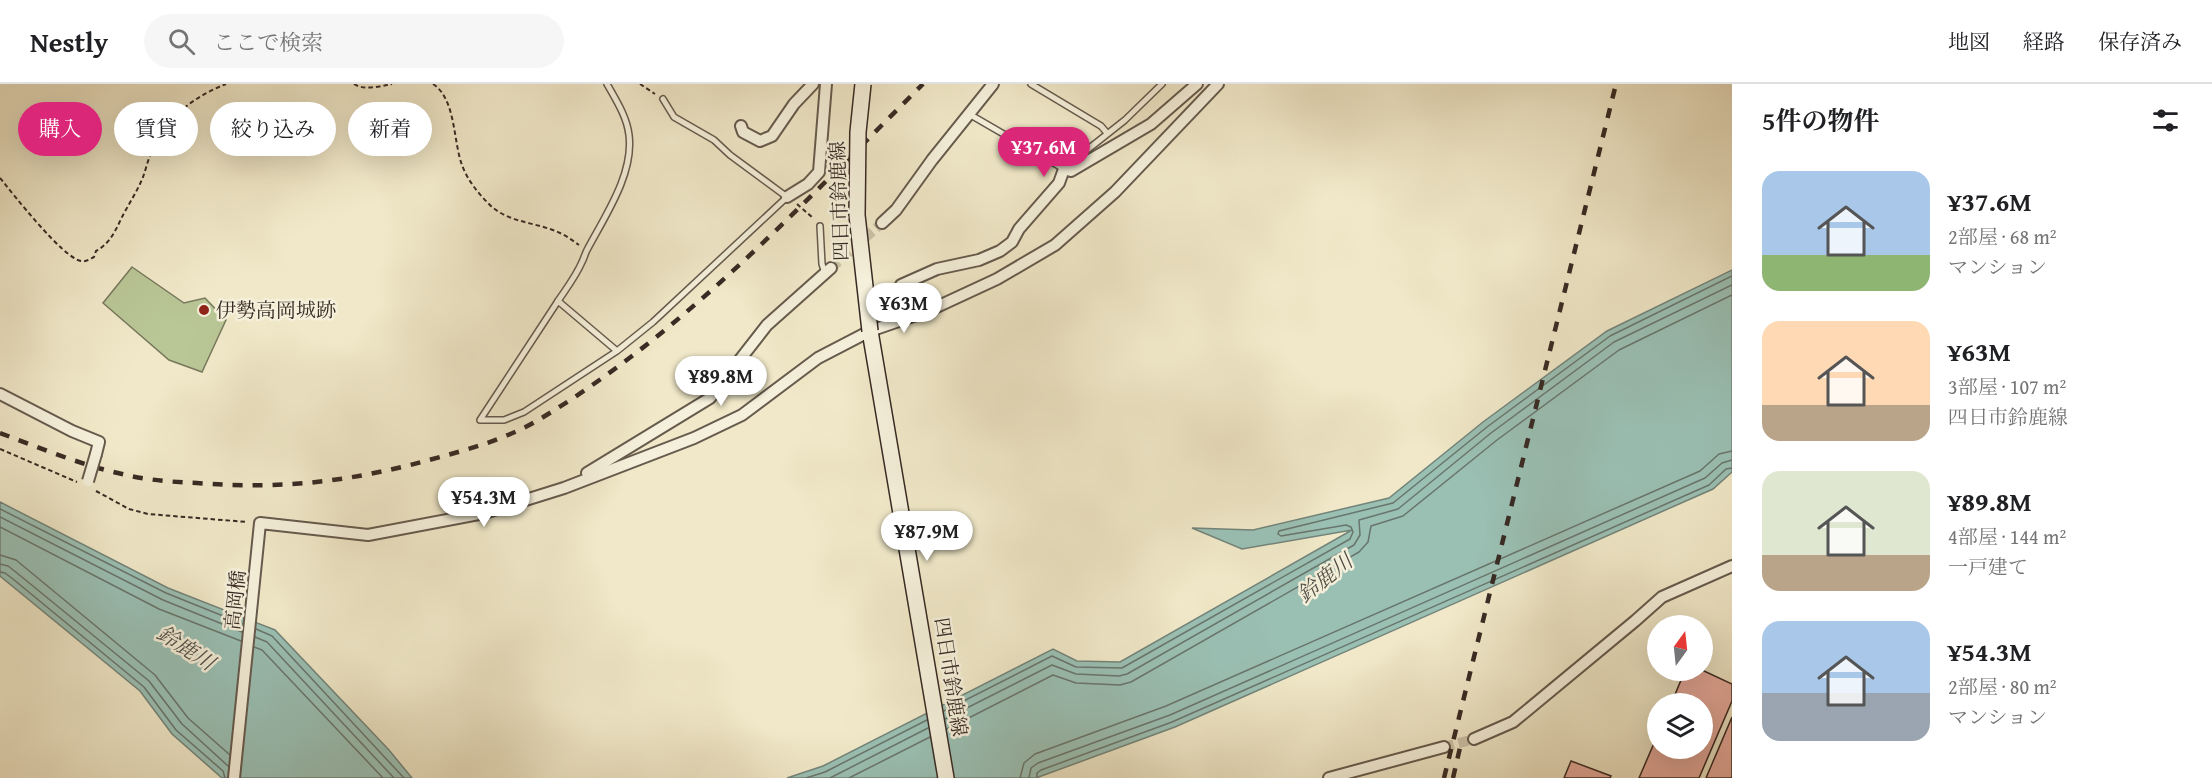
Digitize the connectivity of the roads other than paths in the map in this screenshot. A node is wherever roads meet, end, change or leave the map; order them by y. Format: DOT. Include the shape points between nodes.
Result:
graph roads {
  1 [pos="607,84"];
  2 [pos="813,84"];
  3 [pos="826,84"];
  4 [pos="863,84"];
  5 [pos="993,84"];
  6 [pos="1031,84"];
  7 [pos="1162,84"];
  8 [pos="1197,84"];
  9 [pos="1218,84"];
  10 [pos="663,99"];
  11 [pos="969,114"];
  12 [pos="741,126"];
  13 [pos="1107,133"];
  14 [pos="1064,169"];
  15 [pos="1077,169"];
  16 [pos="788,197"];
  17 [pos="882,223"];
  18 [pos="820,225"];
  19 [pos="828,270"];
  20 [pos="901,285"];
  21 [pos="558,302"];
  22 [pos="870,331"];
  23 [pos="617,351"];
  24 [pos="0,394"];
  25 [pos="88,484"];
  26 [pos="564,488"];
  27 [pos="1732,566"];
  28 [pos="1474,740"];
  29 [pos="1444,747"];
  30 [pos="234,778"];
  31 [pos="946,778"];
  32 [pos="1329,778"];
  1 -- 21 [label="lane" via="623,114 630,150 612,204"];
  2 -- 12 [label="street" via="772,136 760,141 743,132"];
  3 -- 16 [label="street" via="819,172"];
  4 -- 22 [label="main road, 四日市鈴鹿線, bridge" via="857,215"];
  5 -- 11 [label="street"];
  6 -- 13 [label="lane"];
  7 -- 13 [label="lane"];
  8 -- 15 [label="street" via="1151,124"];
  9 -- 22 [label="street" via="1115,192 1055,245 998,279 928,311"];
  10 -- 16 [label="lane" via="674,117 714,140"];
  11 -- 14 [label="lane"];
  11 -- 17 [label="street"];
  13 -- 15 [label="lane" via="1082,154"];
  14 -- 15 [label="street"];
  14 -- 20 [label="street" via="1059,183 1012,242 980,260 937,269"];
  16 -- 23 [label="lane"];
  18 -- 19 [label="lane" via="822,264"];
  19 -- 26 [label="street" via="767,325 710,398"];
  21 -- 23 [label="lane"];
  21 -- 23 [label="lane" via="480,420 504,420 524,412"];
  22 -- 26 [label="street" via="818,358 742,415 694,438"];
  22 -- 31 [label="main road, 四日市鈴鹿線"];
  24 -- 25 [label="street, bridge" via="99,442"];
  26 -- 30 [label="street, 高岡橋" via="484,513 368,535 260,529"];
  27 -- 28 [label="street" via="1662,597 1513,722"];
  29 -- 32 [label="street"];
}
